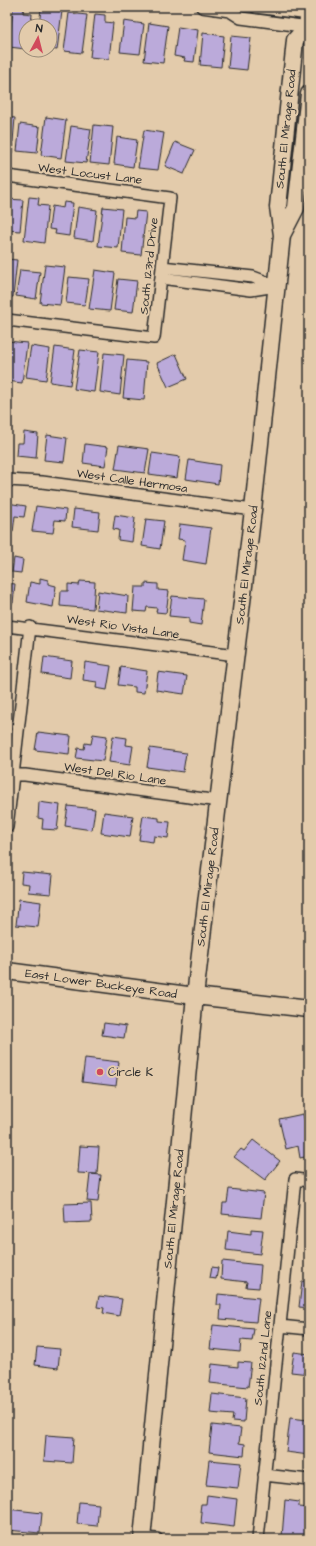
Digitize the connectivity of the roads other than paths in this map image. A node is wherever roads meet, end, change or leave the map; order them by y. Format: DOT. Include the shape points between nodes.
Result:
graph roads {
  1 [pos="202,7"];
  2 [pos="241,7"];
  3 [pos="256,7"];
  4 [pos="230,11"];
  5 [pos="309,20"];
  6 [pos="309,94"];
  7 [pos="7,176"];
  8 [pos="170,198"];
  9 [pos="282,235"];
  10 [pos="162,273"];
  11 [pos="276,286"];
  12 [pos="7,320"];
  13 [pos="7,480"];
  14 [pos="253,510"];
  15 [pos="7,626"];
  16 [pos="30,627"];
  17 [pos="236,655"];
  18 [pos="10,775"];
  19 [pos="218,801"];
  20 [pos="7,827"];
  21 [pos="7,971"];
  22 [pos="195,996"];
  23 [pos="309,1008"];
  24 [pos="309,1180"];
  25 [pos="280,1326"];
  26 [pos="309,1329"];
  27 [pos="264,1475"];
  28 [pos="309,1480"];
  29 [pos="147,1539"];
  30 [pos="258,1539"];
  1 -- 4 [label="street"];
  2 -- 4 [label="street"];
  3 -- 5 [label="street"];
  4 -- 5 [label="street" via="241,18"];
  5 -- 9 [label="main road, South El Mirage Road" via="295,40 278,207"];
  6 -- 9 [label="main road, South El Mirage Road" via="296,208"];
  7 -- 8 [label="street, West Locust Lane"];
  8 -- 10 [label="street, South 123rd Drive"];
  9 -- 11 [label="main road, South El Mirage Road"];
  10 -- 11 [label="street" via="251,290"];
  10 -- 12 [label="street, South 123rd Drive" via="154,338"];
  11 -- 14 [label="main road, South El Mirage Road"];
  13 -- 14 [label="street, West Calle Hermosa" via="32,481"];
  14 -- 17 [label="main road, South El Mirage Road"];
  15 -- 16 [label="street, West Rio Vista Lane"];
  16 -- 17 [label="street, West Rio Vista Lane"];
  16 -- 18 [label="street"];
  17 -- 19 [label="main road, South El Mirage Road"];
  18 -- 19 [label="street, West Del Rio Lane"];
  18 -- 20 [label="street"];
  19 -- 22 [label="main road, South El Mirage Road"];
  21 -- 22 [label="main road, East Lower Buckeye Road"];
  22 -- 23 [label="main road, East Lower Buckeye Road"];
  22 -- 29 [label="main road, South El Mirage Road"];
  24 -- 25 [label="street, South 122nd Lane" via="295,1179"];
  25 -- 26 [label="street"];
  25 -- 27 [label="street, South 122nd Lane"];
  27 -- 28 [label="street"];
  27 -- 30 [label="street, South 122nd Lane"];
}
